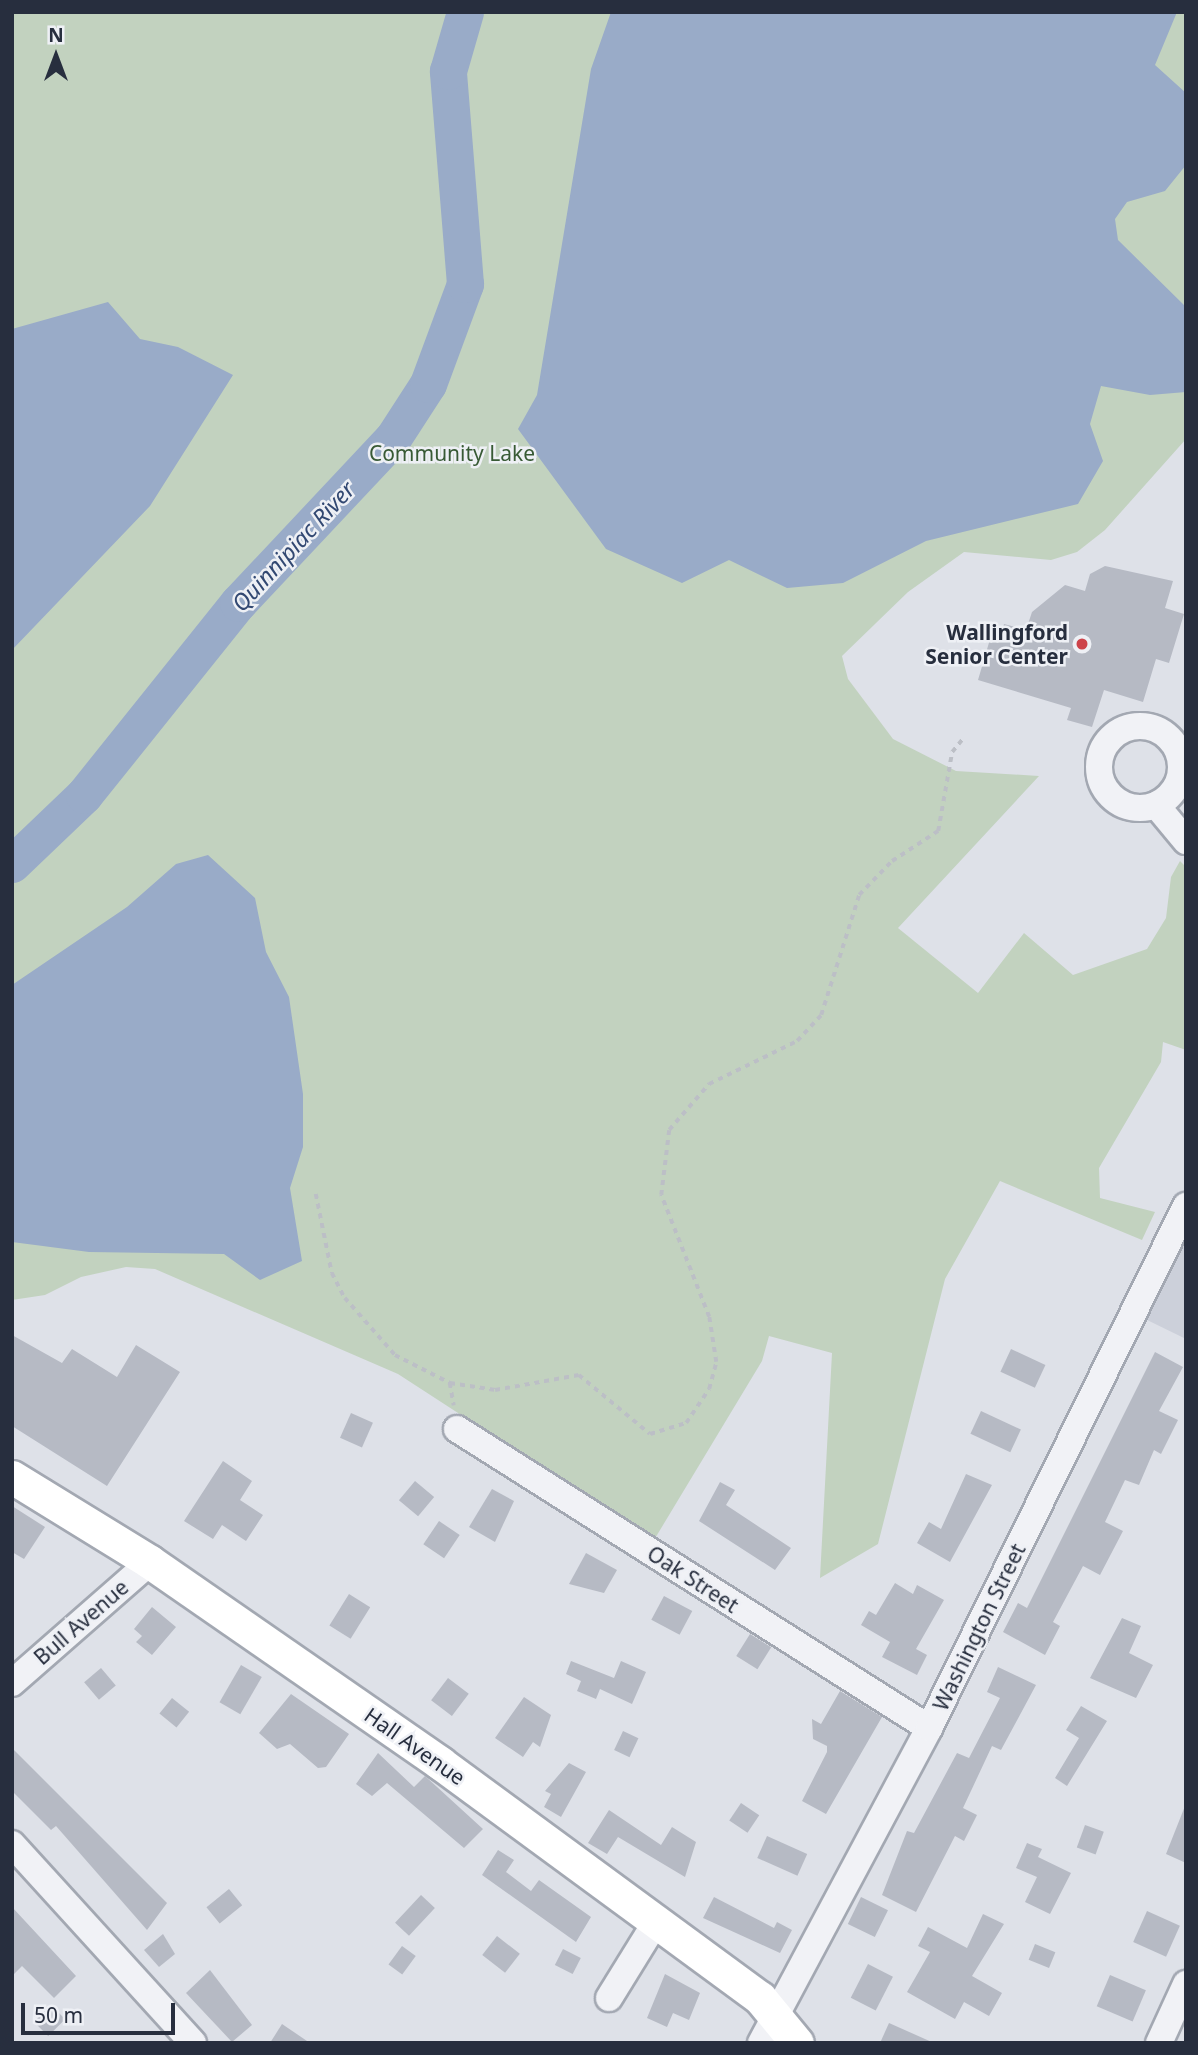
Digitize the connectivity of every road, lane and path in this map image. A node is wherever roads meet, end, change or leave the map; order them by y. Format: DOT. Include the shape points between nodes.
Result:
graph roads {
  1 [pos="964,737"];
  2 [pos="1156,805"];
  3 [pos="1186,841"];
  4 [pos="316,1194"];
  5 [pos="1186,1206"];
  6 [pos="457,1429"];
  7 [pos="12,1476"];
  8 [pos="150,1562"];
  9 [pos="12,1683"];
  10 [pos="929,1728"];
  11 [pos="12,1844"];
  12 [pos="656,1922"];
  13 [pos="1186,1984"];
  14 [pos="609,1998"];
  15 [pos="768,2030"];
  16 [pos="193,2043"];
  17 [pos="797,2043"];
  18 [pos="1159,2043"];
  1 -- 4 [label="path" via="952,752 938,831 892,861 859,895 821,1015 797,1041 709,1084 669,1130 661,1195 709,1317 716,1362 709,1389 687,1423 650,1434 579,1375 495,1390 450,1382 396,1355 345,1298 330,1263"];
  2 -- 3 [label="street"];
  5 -- 10 [label="street, Washington Street"];
  6 -- 10 [label="street, Oak Street"];
  7 -- 8 [label="main road, Hall Avenue"];
  8 -- 9 [label="street, Bull Avenue"];
  8 -- 12 [label="main road, Hall Avenue"];
  10 -- 15 [label="street, Washington Street"];
  11 -- 16 [label="street"];
  12 -- 14 [label="street"];
  12 -- 15 [label="main road, Hall Avenue" via="760,1998"];
  13 -- 18 [label="street"];
  15 -- 17 [label="main road, Hall Avenue"];
}
